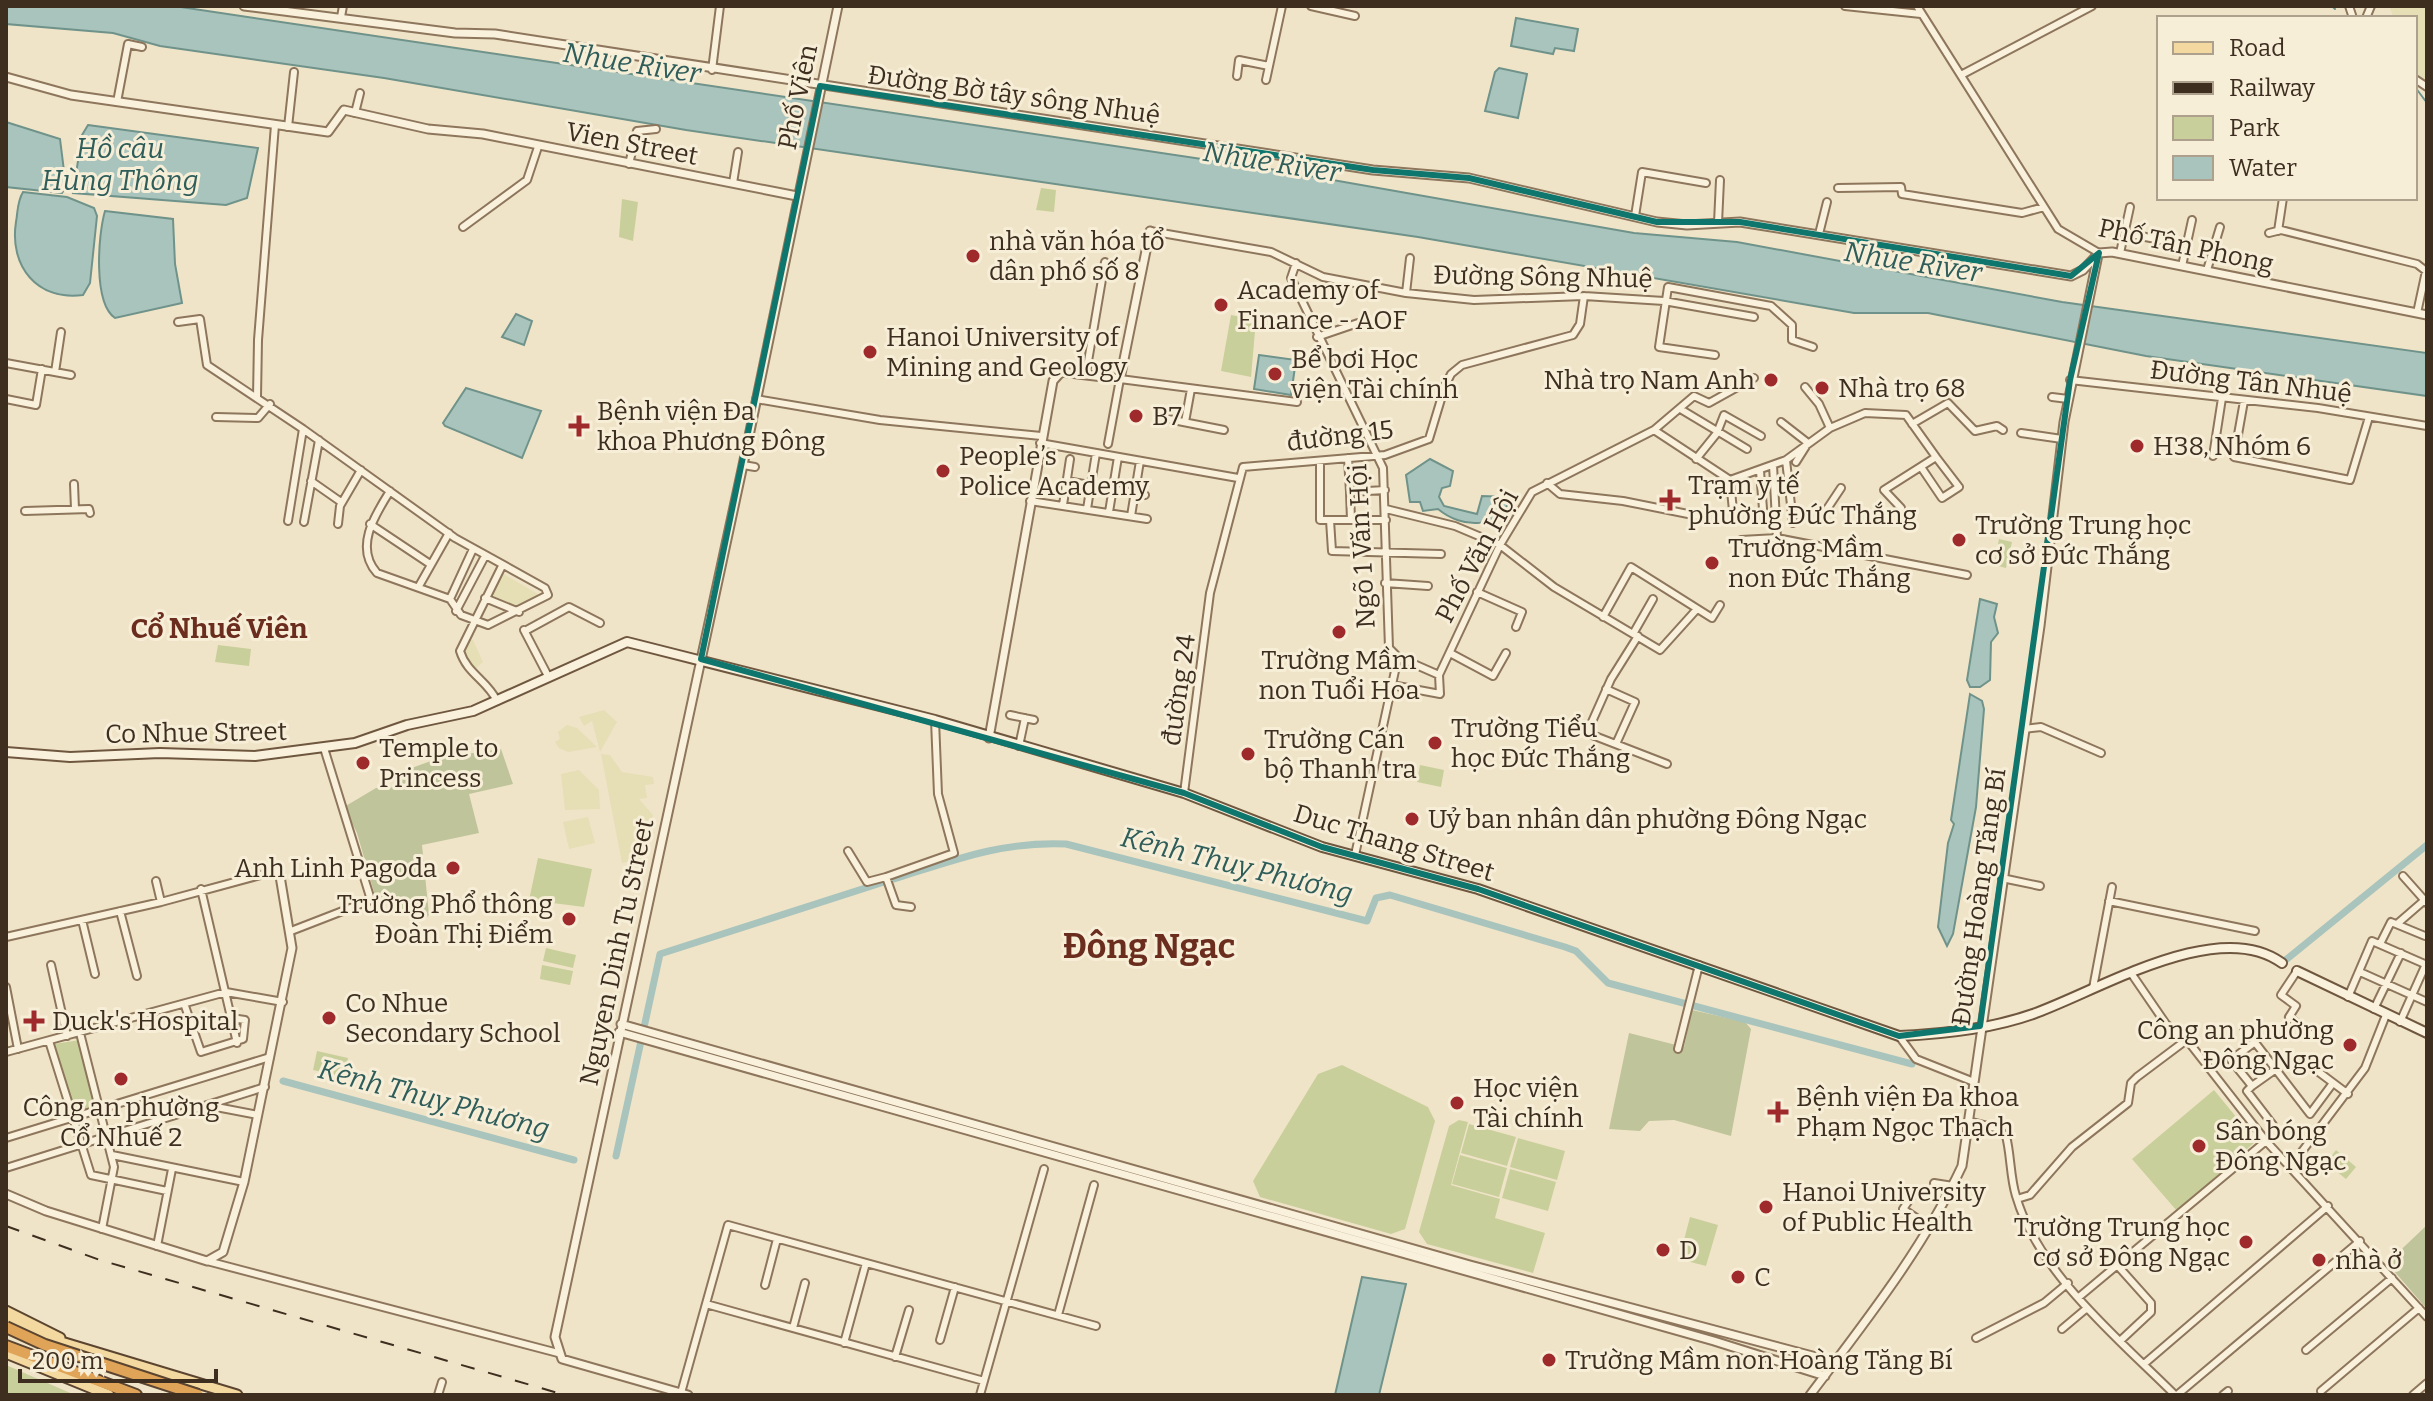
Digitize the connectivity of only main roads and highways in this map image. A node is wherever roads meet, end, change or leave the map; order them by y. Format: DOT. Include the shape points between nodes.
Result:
graph roads {
  1 [pos="701,659"];
  2 [pos="6,752"];
  3 [pos="2282,963"];
  4 [pos="2297,971"];
  5 [pos="2427,1033"];
  6 [pos="6,1311"];
  7 [pos="6,1319"];
  8 [pos="6,1327"];
  9 [pos="63,1340"];
  10 [pos="6,1346"];
  11 [pos="6,1353"];
  12 [pos="189,1381"];
  13 [pos="206,1391"];
  14 [pos="109,1395"];
  15 [pos="136,1395"];
  16 [pos="185,1395"];
  17 [pos="198,1395"];
  18 [pos="237,1395"];
  1 -- 2 [label="main road, Co Nhue Street" via="627,642 473,711 324,748 255,756"];
  1 -- 3 [label="main road, Duc Thang Street" via="1184,793 1322,847 1478,889 1899,1036 1937,1035 2031,1015 2165,959 2252,948"];
  4 -- 5 [label="main road"];
  6 -- 9 [label="main road"];
  7 -- 9 [label="main road"];
  8 -- 17 [label="highway, bridge"];
  9 -- 12 [label="main road"];
  10 -- 15 [label="highway"];
  11 -- 14 [label="main road"];
  12 -- 13 [label="main road"];
  12 -- 16 [label="main road"];
  13 -- 18 [label="main road"];
}
